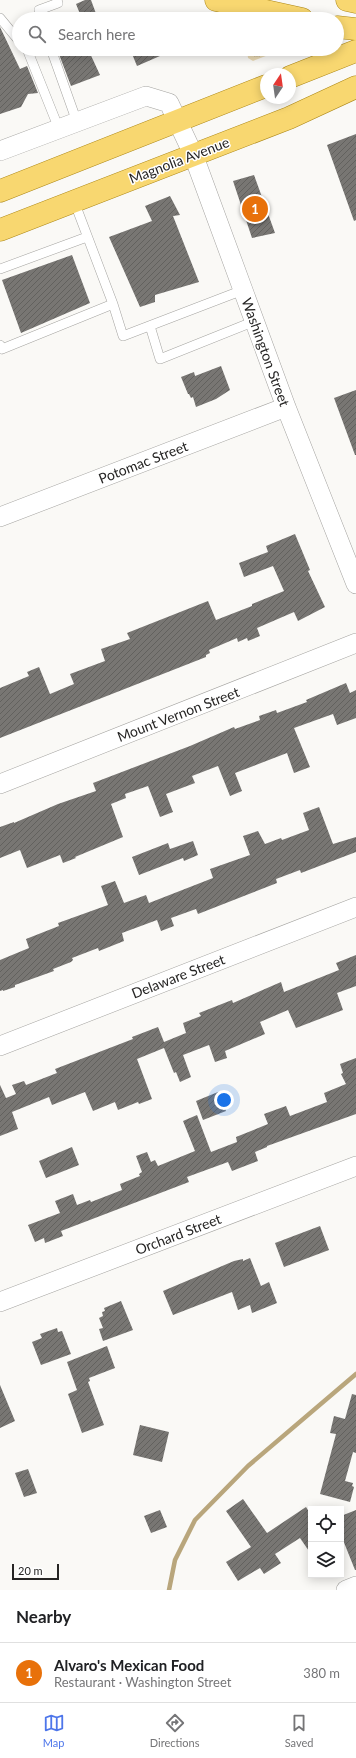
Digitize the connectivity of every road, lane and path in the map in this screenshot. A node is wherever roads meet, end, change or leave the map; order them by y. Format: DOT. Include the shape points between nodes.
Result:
graph roads {
  1 [pos="57,0"];
  2 [pos="216,0"];
  3 [pos="347,0"];
  4 [pos="356,2"];
  5 [pos="40,12"];
  6 [pos="270,12"];
  7 [pos="0,18"];
  8 [pos="344,28"];
  9 [pos="356,30"];
  10 [pos="12,32"];
  11 [pos="356,51"];
  12 [pos="30,56"];
  13 [pos="53,56"];
  14 [pos="307,56"];
  15 [pos="343,56"];
  16 [pos="344,56"];
  17 [pos="297,74"];
  18 [pos="356,87"];
  19 [pos="260,88"];
  20 [pos="178,120"];
  21 [pos="77,122"];
  22 [pos="59,129"];
  23 [pos="0,151"];
  24 [pos="193,154"];
  25 [pos="0,191"];
  26 [pos="74,201"];
  27 [pos="0,230"];
  28 [pos="87,237"];
  29 [pos="0,269"];
  30 [pos="243,290"];
  31 [pos="112,304"];
  32 [pos="255,321"];
  33 [pos="150,326"];
  34 [pos="0,345"];
  35 [pos="286,407"];
  36 [pos="0,516"];
  37 [pos="356,584"];
  38 [pos="356,644"];
  39 [pos="0,784"];
  40 [pos="356,907"];
  41 [pos="0,1046"];
  42 [pos="356,1166"];
  43 [pos="0,1302"];
  44 [pos="356,1586"];
  45 [pos="346,1590"];
  1 -- 5 [label="lane" via="58,3 39,10"];
  2 -- 6 [label="main road"];
  3 -- 4 [label="main road"];
  7 -- 10 [label="lane"];
  8 -- 9 [label="main road"];
  11 -- 16 [label="main road"];
  12 -- 22 [label="lane"];
  13 -- 21 [label="lane"];
  14 -- 17 [label="main road"];
  15 -- 17 [label="main road"];
  18 -- 24 [label="main road, Magnolia Avenue" via="288,118"];
  19 -- 20 [label="main road"];
  20 -- 21 [label="street, Washington Street" via="169,103 146,96"];
  20 -- 24 [label="street, Washington Street"];
  20 -- 25 [label="main road"];
  21 -- 22 [label="street, Washington Street"];
  22 -- 23 [label="street, Washington Street"];
  24 -- 26 [label="main road, Magnolia Avenue"];
  24 -- 30 [label="street, Washington Street"];
  26 -- 27 [label="main road, Magnolia Avenue"];
  26 -- 28 [label="lane"];
  28 -- 29 [label="lane"];
  28 -- 31 [label="lane"];
  30 -- 32 [label="street, Washington Street"];
  30 -- 33 [label="lane"];
  31 -- 33 [label="lane" via="123,336"];
  31 -- 34 [label="lane" via="2,349"];
  32 -- 33 [label="lane" via="160,359"];
  32 -- 35 [label="street, Washington Street"];
  35 -- 36 [label="street, Potomac Street"];
  35 -- 37 [label="street, Washington Street"];
  38 -- 39 [label="street, Mount Vernon Street"];
  40 -- 41 [label="street, Delaware Street"];
  42 -- 43 [label="street, Orchard Street"];
  44 -- 45 [label="street"];
}
